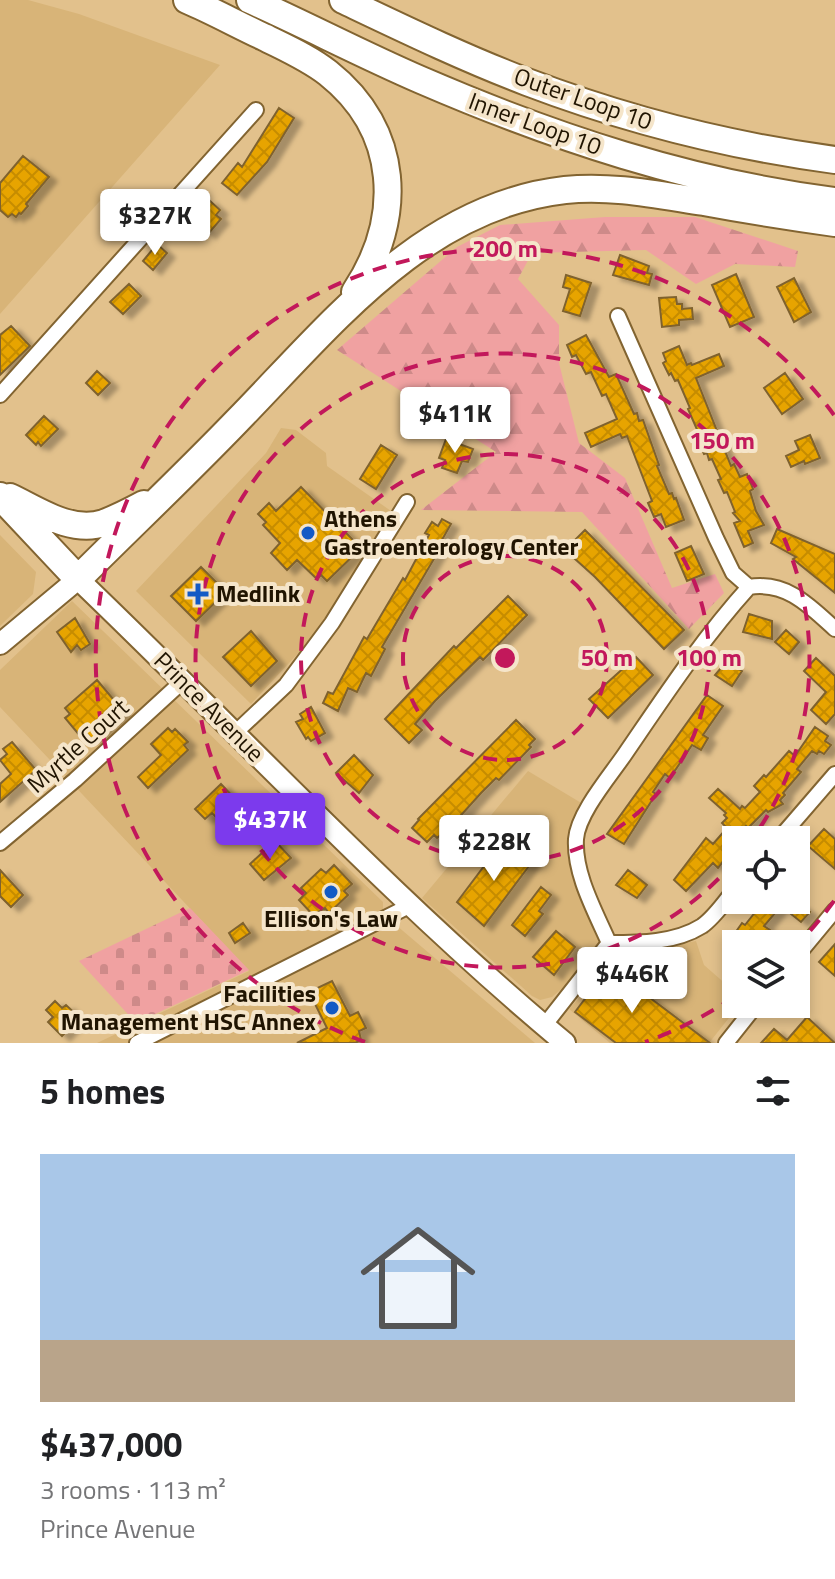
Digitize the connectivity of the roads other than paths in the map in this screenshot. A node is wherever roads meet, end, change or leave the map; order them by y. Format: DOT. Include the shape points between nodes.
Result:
graph roads {
  1 [pos="187,0"];
  2 [pos="250,0"];
  3 [pos="343,0"];
  4 [pos="256,110"];
  5 [pos="835,160"];
  6 [pos="835,201"];
  7 [pos="835,223"];
  8 [pos="618,316"];
  9 [pos="338,317"];
  10 [pos="0,395"];
  11 [pos="0,494"];
  12 [pos="165,494"];
  13 [pos="407,502"];
  14 [pos="78,579"];
  15 [pos="749,587"];
  16 [pos="835,629"];
  17 [pos="0,644"];
  18 [pos="184,680"];
  19 [pos="235,733"];
  20 [pos="835,774"];
  21 [pos="790,826"];
  22 [pos="0,843"];
  23 [pos="722,904"];
  24 [pos="409,906"];
  25 [pos="835,910"];
  26 [pos="810,940"];
  27 [pos="609,943"];
  28 [pos="746,1018"];
  29 [pos="544,1026"];
  30 [pos="137,1043"];
  31 [pos="565,1043"];
  32 [pos="726,1043"];
  1 -- 9 [label="highway" via="325,70 372,124 387,170 386,222 370,267"];
  2 -- 6 [label="highway, Inner Loop 10" via="418,79 551,133 738,184"];
  3 -- 5 [label="highway, Outer Loop 10" via="489,67 612,112 699,136"];
  4 -- 10 [label="street"];
  7 -- 9 [label="highway" via="631,190 536,195 446,228"];
  8 -- 15 [label="street" via="716,538 733,573"];
  9 -- 12 [label="highway"];
  11 -- 12 [label="highway" via="81,526 102,524"];
  11 -- 14 [label="highway, Prince Avenue"];
  12 -- 14 [label="highway"];
  13 -- 19 [label="street" via="332,623 286,685"];
  14 -- 17 [label="main road"];
  14 -- 18 [label="main road, Prince Avenue"];
  15 -- 16 [label="street" via="787,589"];
  15 -- 27 [label="street" via="693,655 581,820 576,835 579,866"];
  18 -- 19 [label="main road, Prince Avenue"];
  18 -- 22 [label="street, Myrtle Court"];
  19 -- 24 [label="main road, Prince Avenue"];
  20 -- 21 [label="street"];
  23 -- 27 [label="street" via="691,931 663,940"];
  24 -- 29 [label="main road, Prince Avenue"];
  24 -- 30 [label="street"];
  25 -- 26 [label="street"];
  27 -- 29 [label="street"];
  28 -- 32 [label="street"];
  29 -- 31 [label="main road, Prince Avenue"];
}
